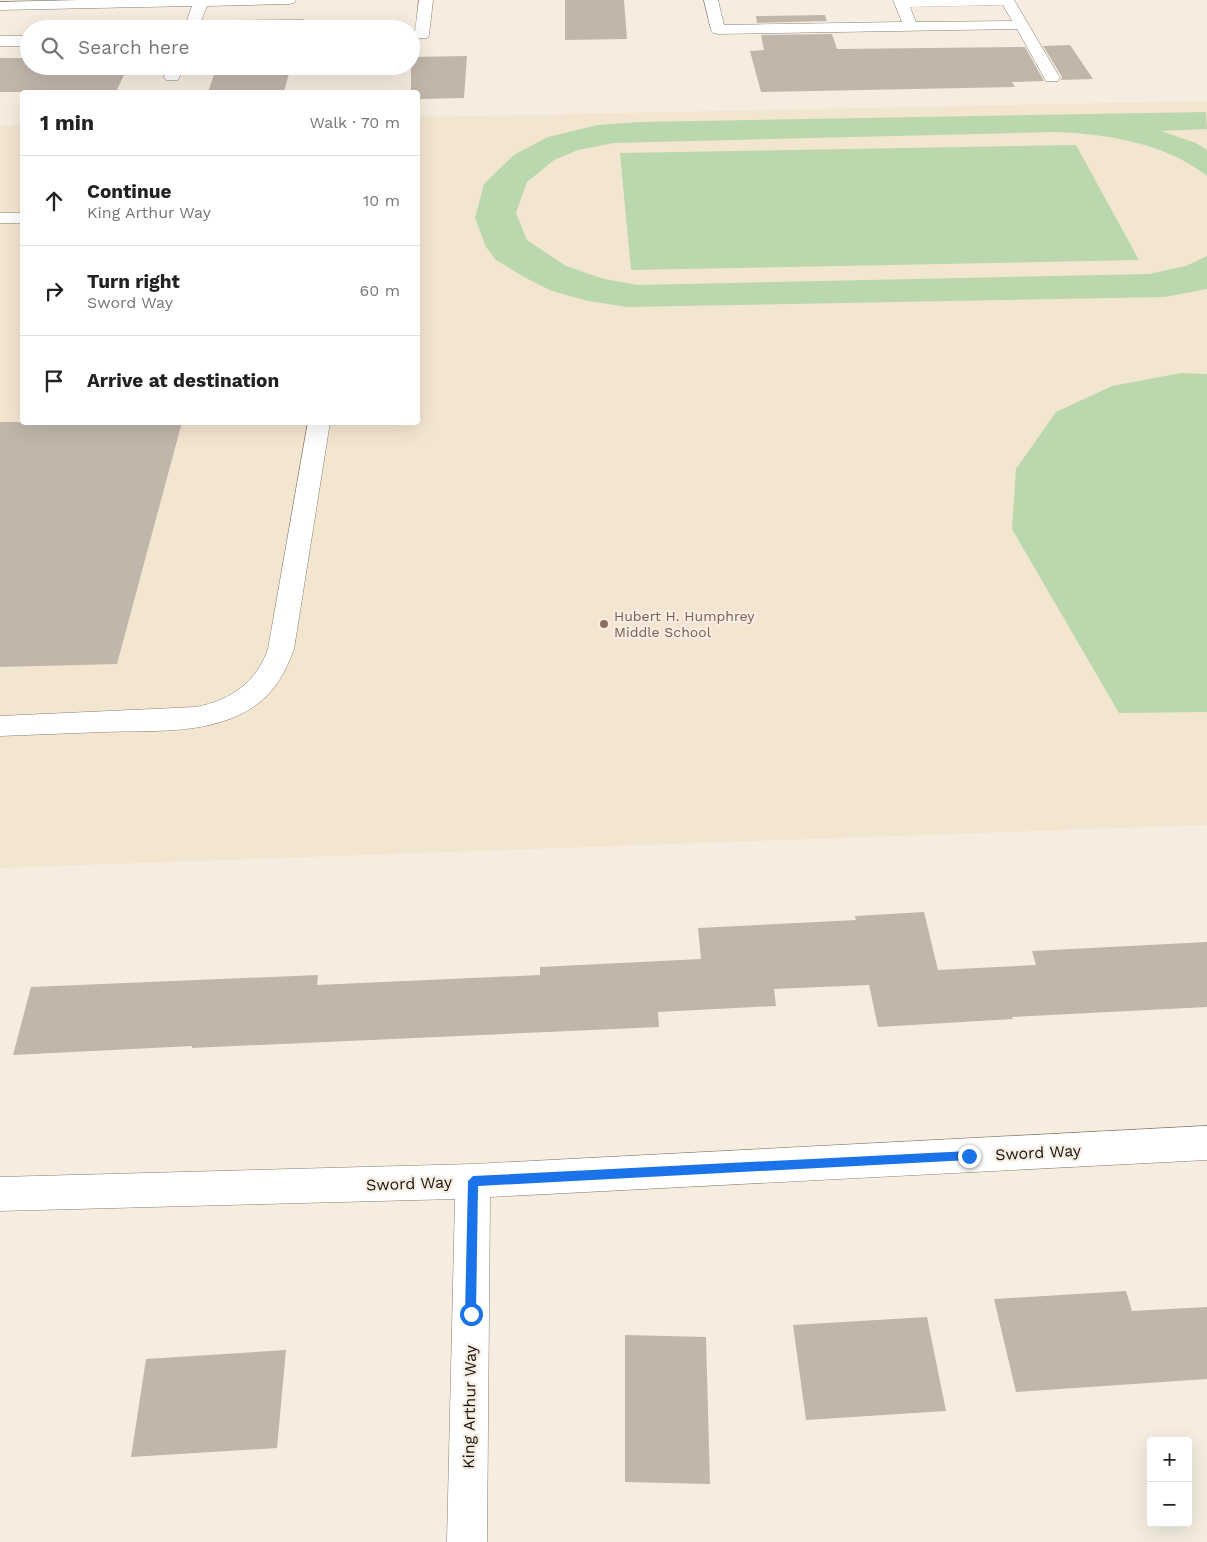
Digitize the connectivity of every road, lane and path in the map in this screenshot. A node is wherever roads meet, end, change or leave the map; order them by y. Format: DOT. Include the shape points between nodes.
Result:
graph roads {
  1 [pos="289,0"];
  2 [pos="426,0"];
  3 [pos="711,0"];
  4 [pos="202,1"];
  5 [pos="901,2"];
  6 [pos="0,6"];
  7 [pos="195,20"];
  8 [pos="1021,25"];
  9 [pos="911,26"];
  10 [pos="420,35"];
  11 [pos="0,41"];
  12 [pos="20,41"];
  13 [pos="1052,78"];
  14 [pos="0,218"];
  15 [pos="20,218"];
  16 [pos="318,425"];
  17 [pos="0,726"];
  18 [pos="1207,1143"];
  19 [pos="473,1181"];
  20 [pos="0,1194"];
  21 [pos="467,1542"];
  1 -- 4 [label="street"];
  2 -- 10 [label="street"];
  3 -- 9 [label="street" via="718,30"];
  4 -- 6 [label="street"];
  4 -- 7 [label="street"];
  5 -- 8 [label="street" via="1008,1"];
  5 -- 9 [label="street"];
  8 -- 9 [label="street"];
  8 -- 13 [label="street"];
  11 -- 12 [label="street"];
  14 -- 15 [label="street"];
  16 -- 17 [label="street" via="281,649 265,684 237,704 199,717"];
  18 -- 19 [label="street, Sword Way"];
  19 -- 20 [label="street, Sword Way"];
  19 -- 21 [label="street, King Arthur Way"];
}
